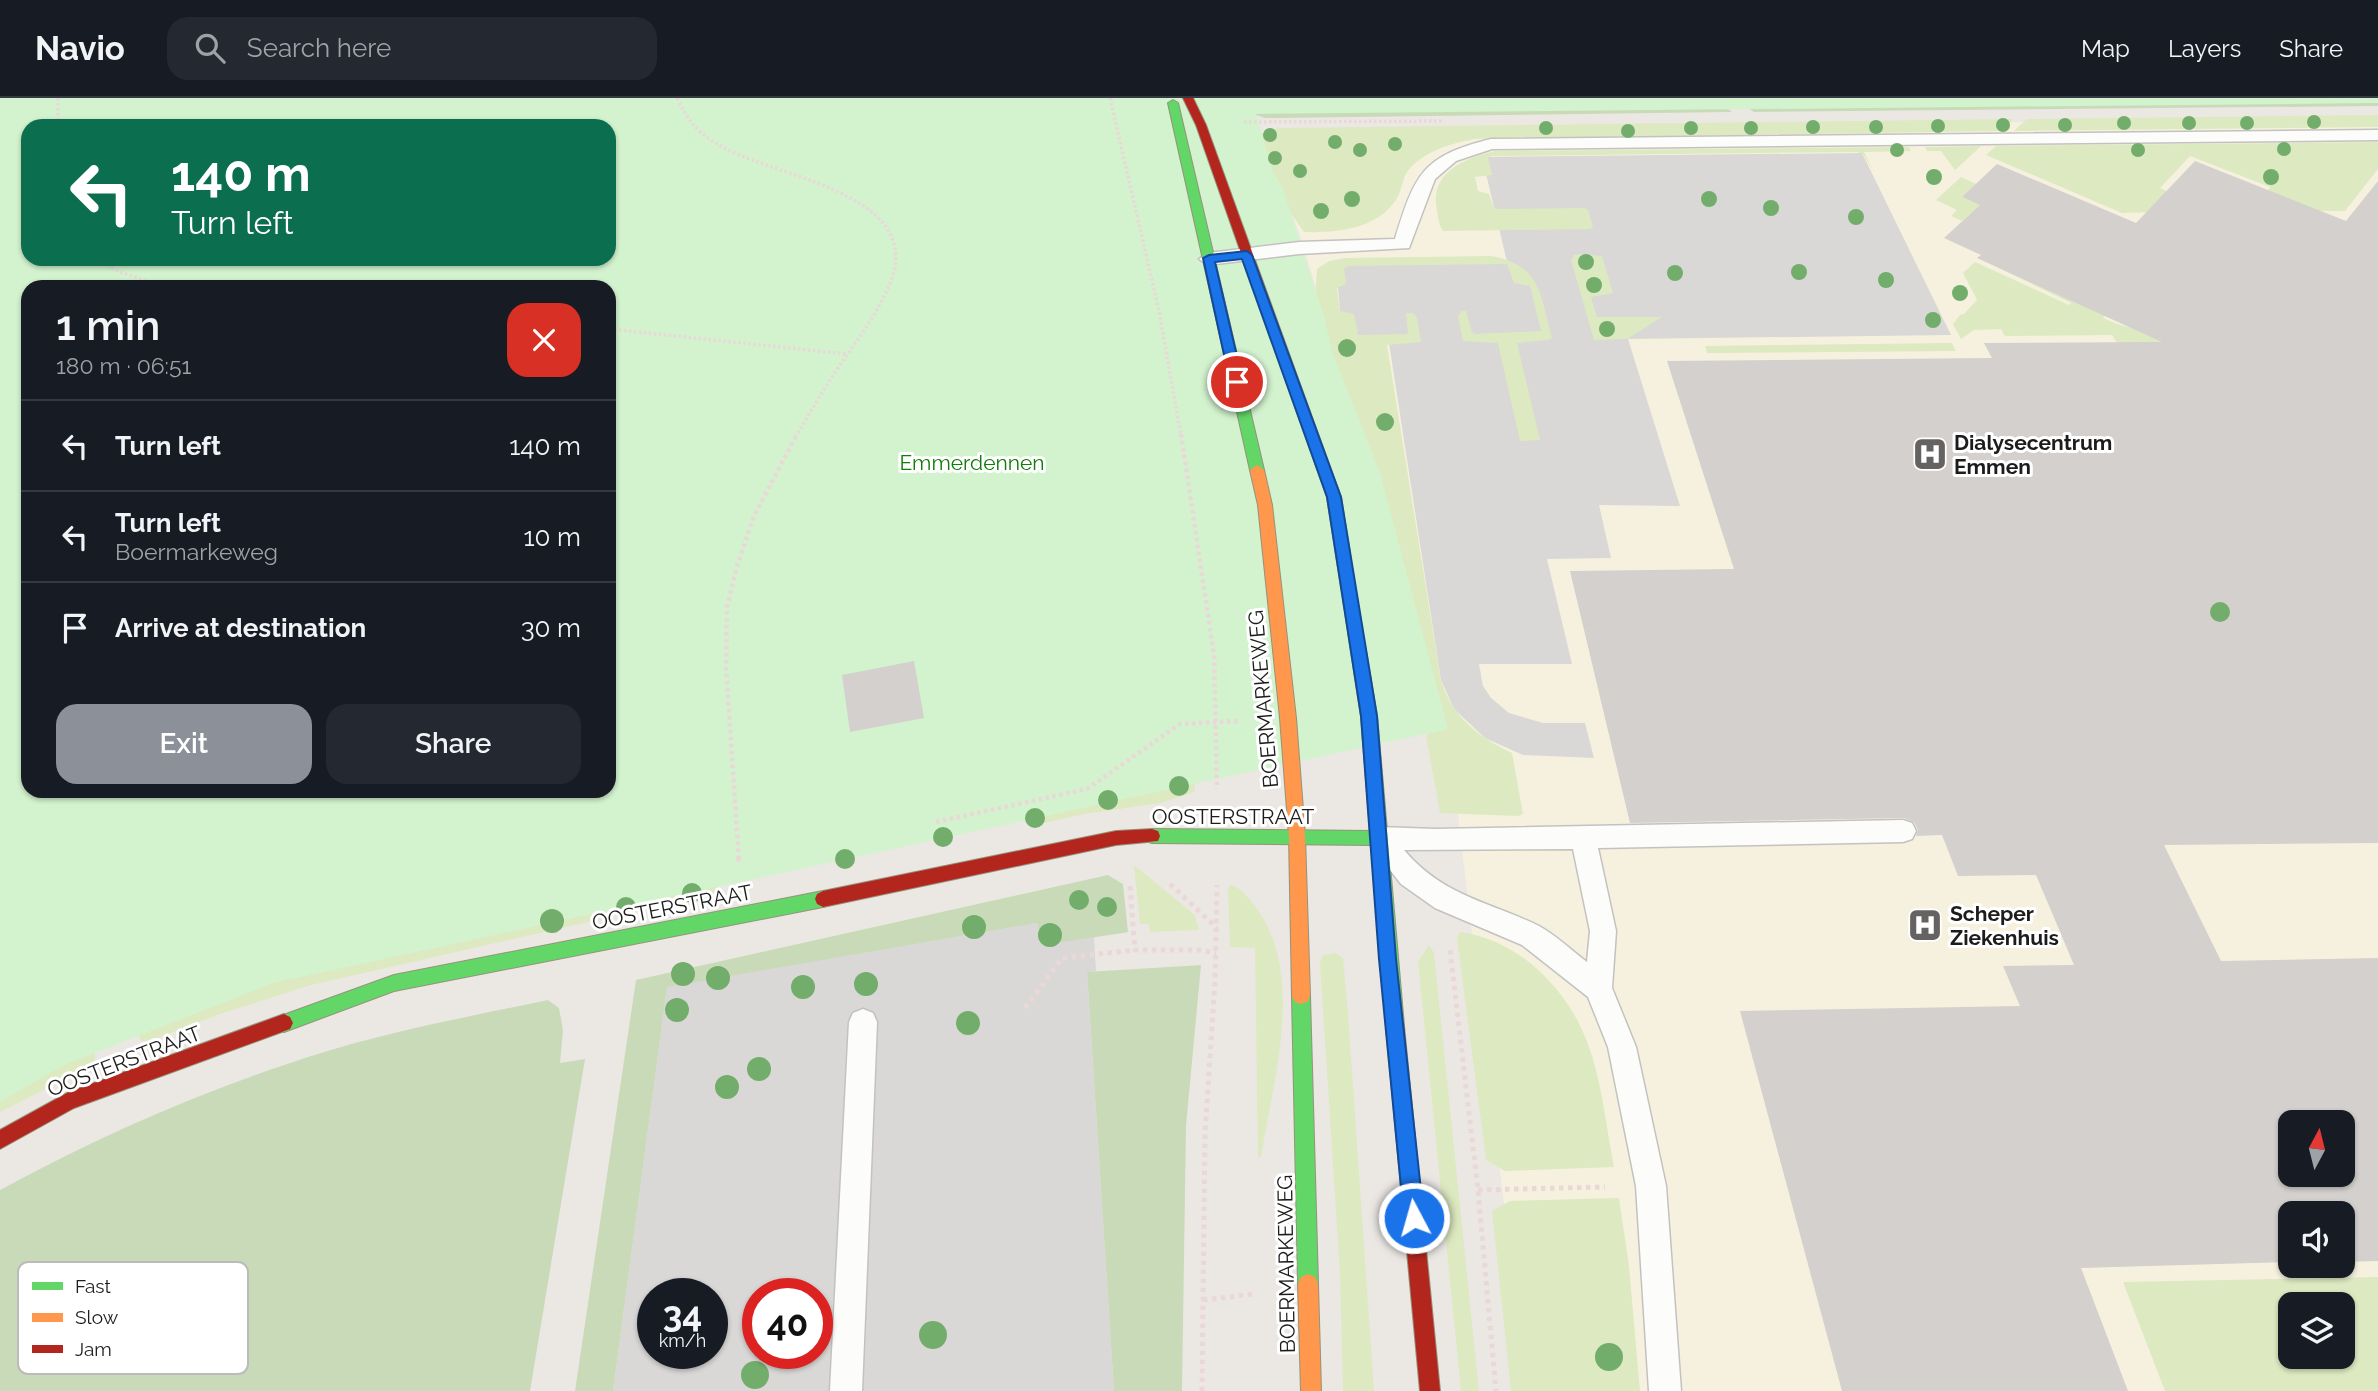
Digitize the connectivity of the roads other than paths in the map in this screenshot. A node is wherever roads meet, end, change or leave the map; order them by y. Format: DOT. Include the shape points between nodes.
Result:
graph roads {
  1 [pos="1172,98"];
  2 [pos="1188,98"];
  3 [pos="2378,135"];
  4 [pos="1247,255"];
  5 [pos="1209,258"];
  6 [pos="1903,831"];
  7 [pos="1297,836"];
  8 [pos="1583,837"];
  9 [pos="1378,838"];
  10 [pos="1598,989"];
  11 [pos="863,1023"];
  12 [pos="0,1140"];
  13 [pos="846,1391"];
  14 [pos="1311,1391"];
  15 [pos="1430,1391"];
  16 [pos="1665,1391"];
  1 -- 5 [label="street, BOERMARKEWEG"];
  2 -- 4 [label="street"];
  3 -- 4 [label="lane" via="1491,144 1462,151 1440,163 1423,181 1403,244"];
  4 -- 5 [label="lane"];
  4 -- 9 [label="street" via="1334,497 1369,716"];
  5 -- 7 [label="street, BOERMARKEWEG" via="1265,505"];
  6 -- 8 [label="lane"];
  7 -- 9 [label="street, OOSTERSTRAAT"];
  7 -- 12 [label="street, OOSTERSTRAAT" via="1116,838 394,983 69,1101"];
  7 -- 14 [label="street, BOERMARKEWEG"];
  8 -- 9 [label="lane"];
  8 -- 10 [label="lane" via="1603,931"];
  9 -- 10 [label="lane" via="1410,876 1444,900 1532,936"];
  9 -- 15 [label="street"];
  10 -- 16 [label="lane" via="1622,1047 1651,1186"];
  11 -- 13 [label="lane"];
}
